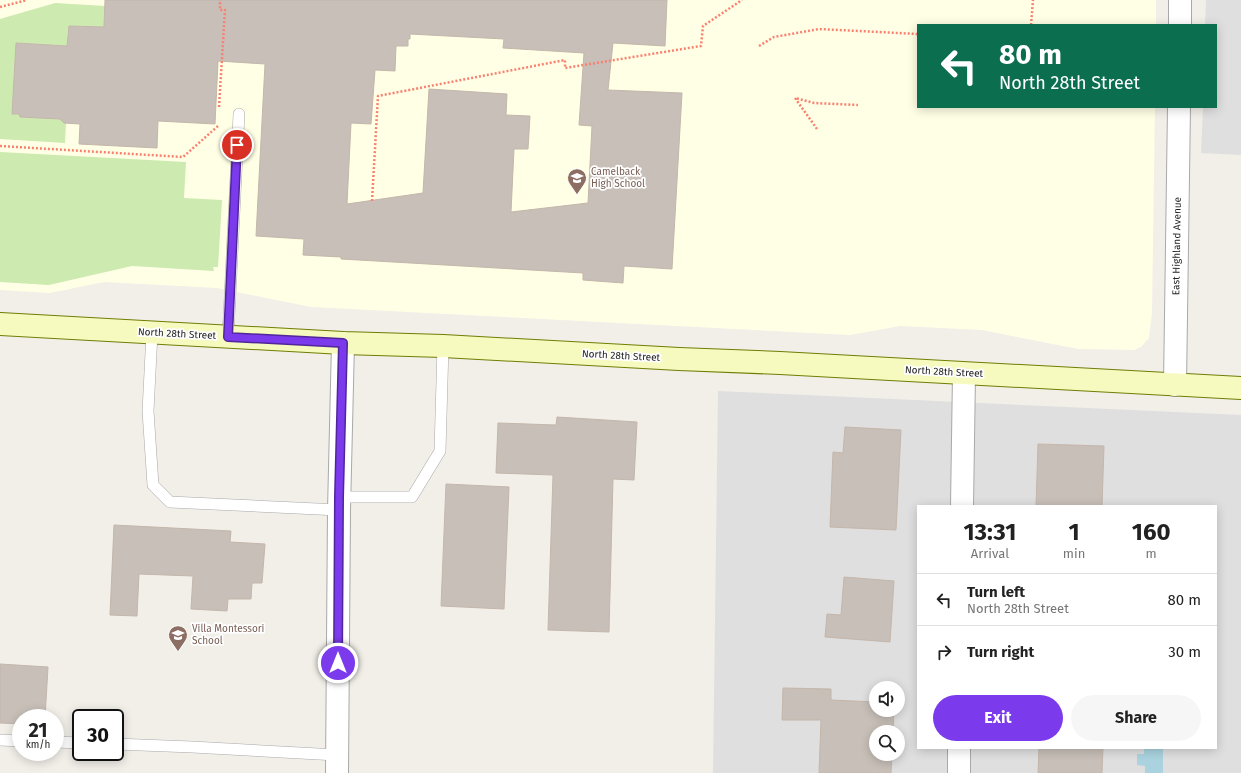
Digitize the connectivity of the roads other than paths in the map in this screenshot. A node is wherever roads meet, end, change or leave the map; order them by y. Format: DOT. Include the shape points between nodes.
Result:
graph roads {
  1 [pos="1180,0"];
  2 [pos="1180,24"];
  3 [pos="1179,108"];
  4 [pos="239,114"];
  5 [pos="0,324"];
  6 [pos="152,333"];
  7 [pos="228,337"];
  8 [pos="343,343"];
  9 [pos="443,346"];
  10 [pos="964,374"];
  11 [pos="1175,385"];
  12 [pos="1241,388"];
  13 [pos="339,503"];
  14 [pos="962,505"];
  15 [pos="0,740"];
  16 [pos="12,741"];
  17 [pos="124,744"];
  18 [pos="959,749"];
  19 [pos="337,764"];
  20 [pos="959,773"];
  1 -- 2 [label="street"];
  3 -- 11 [label="street, East Highland Avenue"];
  4 -- 7 [label="lane"];
  5 -- 6 [label="street, North 28th Street"];
  6 -- 7 [label="street, North 28th Street"];
  6 -- 13 [label="lane" via="148,411 153,485 170,502"];
  7 -- 8 [label="street, North 28th Street"];
  8 -- 9 [label="street, North 28th Street"];
  8 -- 13 [label="street"];
  9 -- 10 [label="street, North 28th Street"];
  9 -- 13 [label="lane" via="440,451 412,497"];
  10 -- 11 [label="street, North 28th Street"];
  10 -- 14 [label="street"];
  11 -- 12 [label="street, North 28th Street"];
  13 -- 19 [label="street"];
  15 -- 16 [label="lane"];
  17 -- 19 [label="lane" via="192,747"];
  18 -- 20 [label="street"];
}
